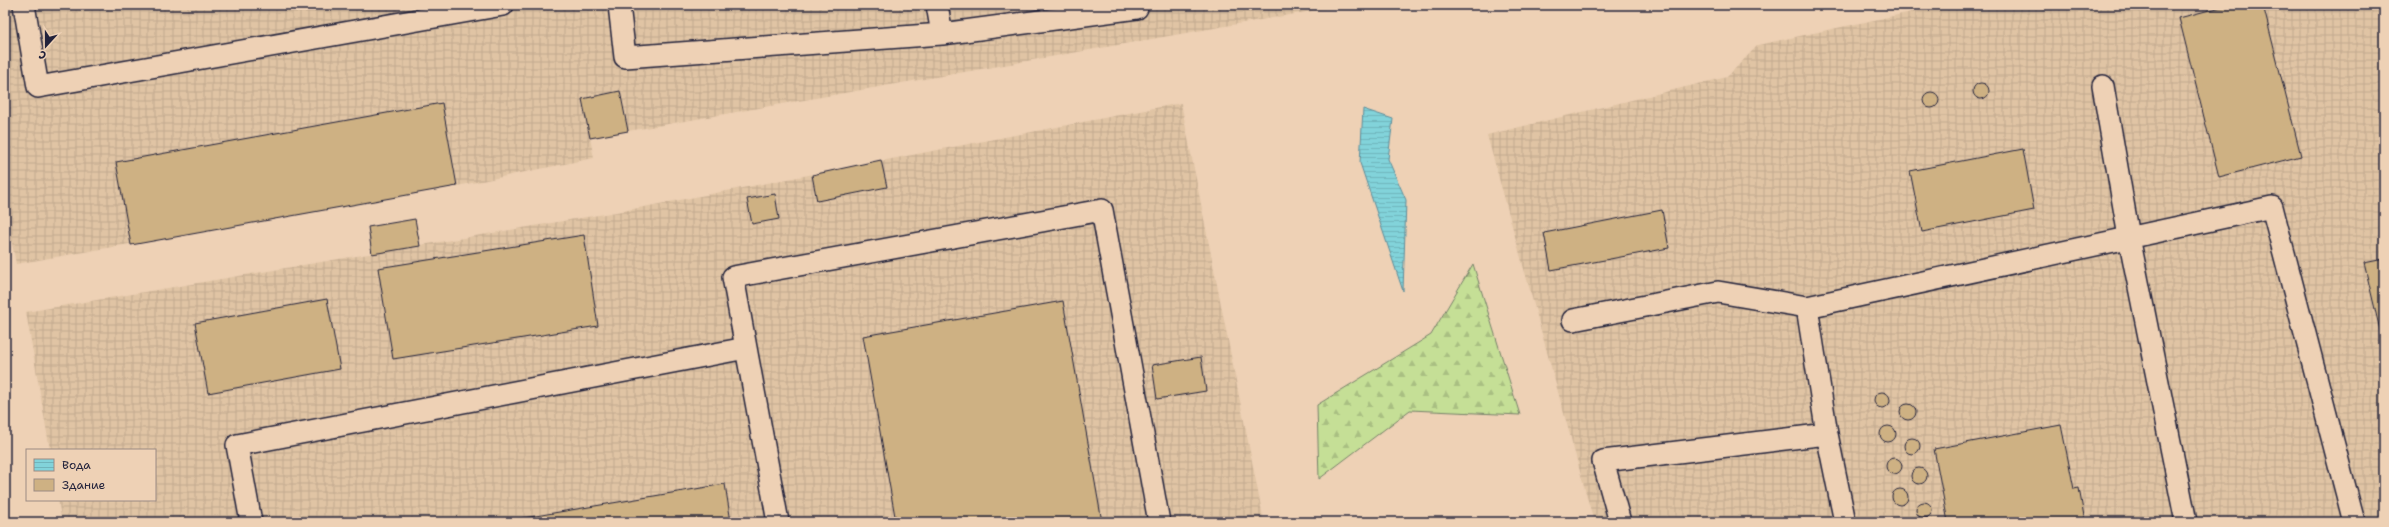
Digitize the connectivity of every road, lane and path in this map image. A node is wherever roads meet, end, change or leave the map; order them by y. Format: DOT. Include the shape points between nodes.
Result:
graph roads {
  1 [pos="24,5"];
  2 [pos="503,5"];
  3 [pos="619,5"];
  4 [pos="937,5"];
  5 [pos="1137,5"];
  6 [pos="942,34"];
  7 [pos="2103,86"];
  8 [pos="2129,237"];
  9 [pos="1807,307"];
  10 [pos="1573,320"];
  11 [pos="746,348"];
  12 [pos="1827,434"];
  13 [pos="251,522"];
  14 [pos="778,522"];
  15 [pos="1159,522"];
  16 [pos="1620,522"];
  17 [pos="1846,522"];
  18 [pos="2186,522"];
  19 [pos="2354,522"];
  1 -- 2 [label="lane" via="38,87"];
  3 -- 6 [label="lane" via="625,57"];
  4 -- 6 [label="lane"];
  5 -- 6 [label="lane" via="1137,8"];
  7 -- 8 [label="lane"];
  8 -- 9 [label="lane"];
  8 -- 18 [label="lane"];
  8 -- 19 [label="lane" via="2272,207"];
  9 -- 10 [label="lane" via="1718,292"];
  9 -- 12 [label="lane"];
  11 -- 13 [label="lane" via="237,445"];
  11 -- 14 [label="lane"];
  11 -- 15 [label="lane" via="733,277 1102,210"];
  12 -- 16 [label="lane" via="1603,461"];
  12 -- 17 [label="lane"];
}
